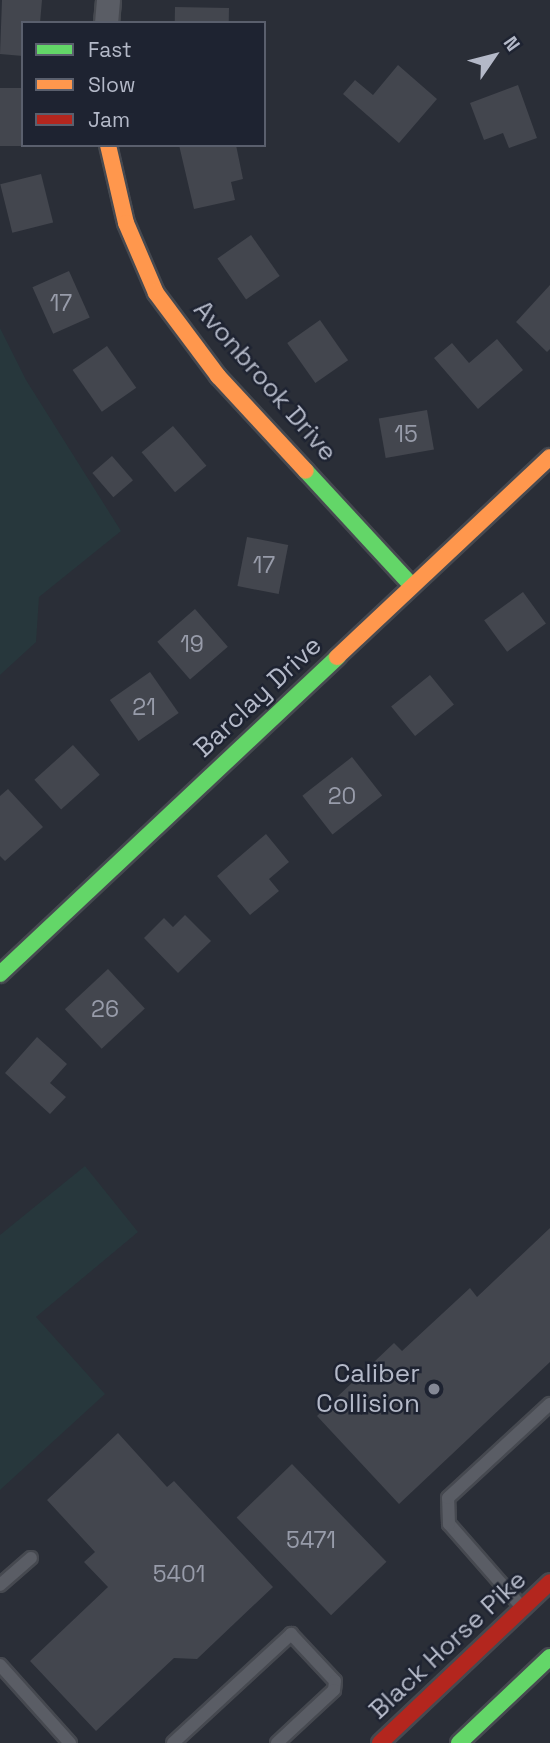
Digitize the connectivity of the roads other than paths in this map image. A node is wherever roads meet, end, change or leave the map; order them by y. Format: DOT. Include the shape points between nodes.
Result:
graph roads {
  1 [pos="108,0"];
  2 [pos="106,21"];
  3 [pos="108,147"];
  4 [pos="550,457"];
  5 [pos="412,586"];
  6 [pos="0,974"];
  7 [pos="550,1404"];
  8 [pos="31,1558"];
  9 [pos="550,1582"];
  10 [pos="0,1585"];
  11 [pos="523,1607"];
  12 [pos="550,1657"];
  13 [pos="0,1665"];
  14 [pos="381,1742"];
  15 [pos="463,1742"];
  16 [pos="71,1743"];
  17 [pos="173,1743"];
  18 [pos="277,1743"];
  1 -- 2 [label="street"];
  3 -- 5 [label="main road, Avonbrook Drive" via="126,223 156,293 175,322 218,376"];
  4 -- 5 [label="main road, Barclay Drive"];
  5 -- 6 [label="main road, Barclay Drive"];
  7 -- 11 [label="lane" via="449,1498 449,1524"];
  8 -- 10 [label="lane"];
  9 -- 11 [label="main road, Black Horse Pike"];
  11 -- 14 [label="main road, Black Horse Pike"];
  12 -- 15 [label="main road"];
  13 -- 16 [label="lane"];
  17 -- 18 [label="lane" via="291,1633 331,1674 334,1690"];
}
